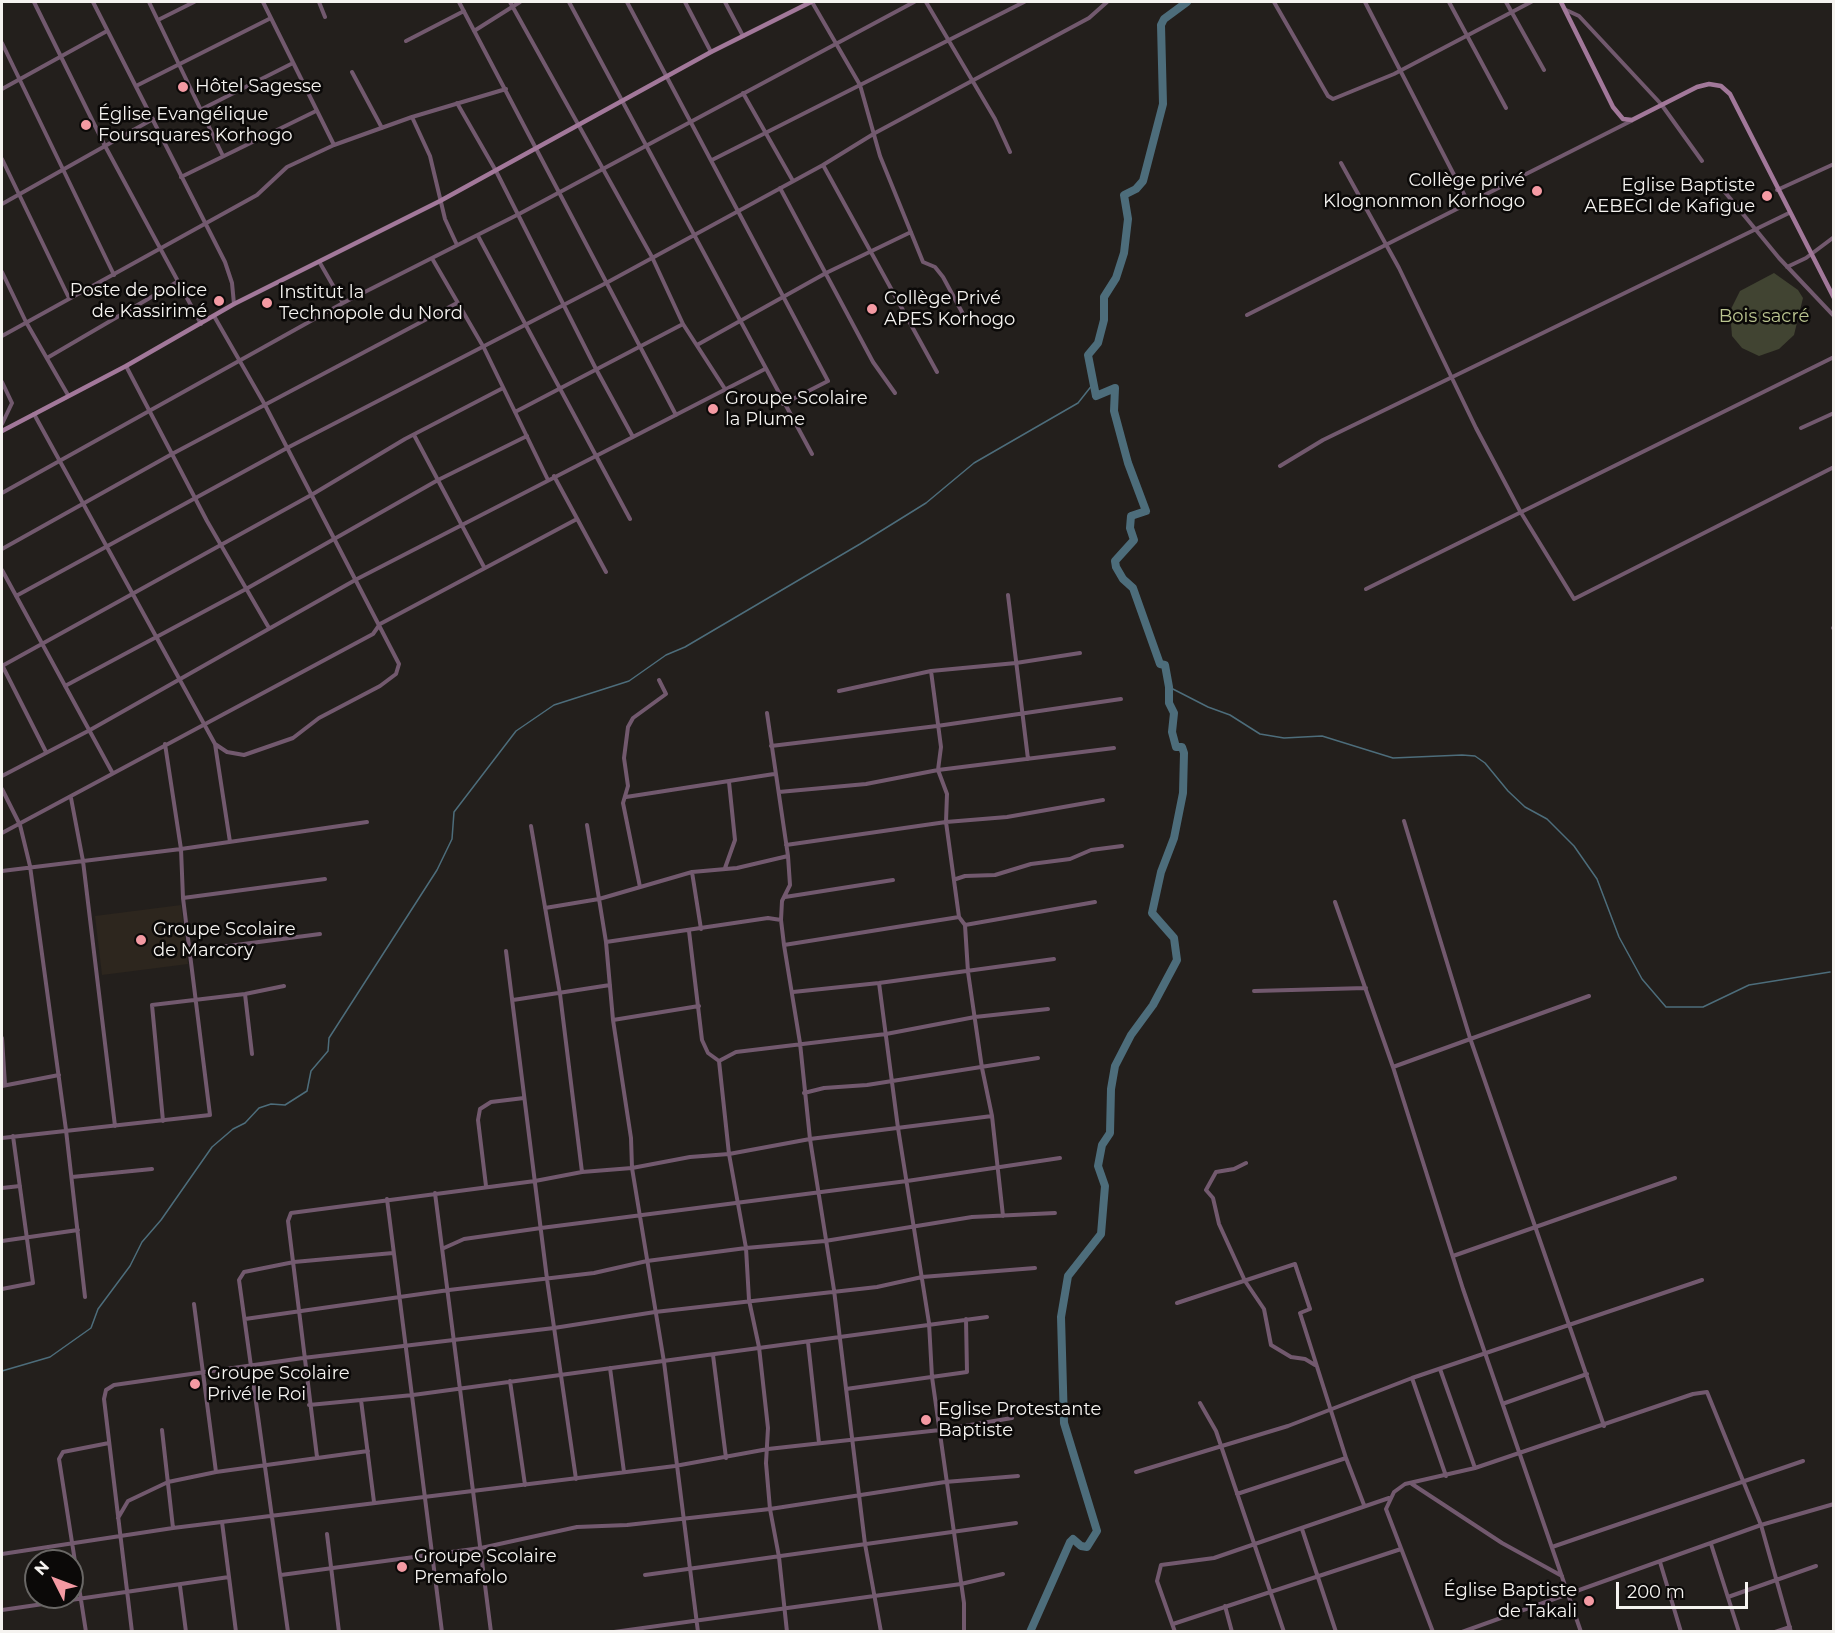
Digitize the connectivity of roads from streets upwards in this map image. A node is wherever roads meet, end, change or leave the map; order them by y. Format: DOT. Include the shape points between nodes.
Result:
graph roads {
  1 [pos="34,2"];
  2 [pos="93,2"];
  3 [pos="149,2"];
  4 [pos="194,2"];
  5 [pos="263,2"];
  6 [pos="319,2"];
  7 [pos="459,2"];
  8 [pos="520,2"];
  9 [pos="569,2"];
  10 [pos="627,2"];
  11 [pos="685,2"];
  12 [pos="725,2"];
  13 [pos="811,2"];
  14 [pos="914,2"];
  15 [pos="926,2"];
  16 [pos="1024,2"];
  17 [pos="1107,2"];
  18 [pos="1274,2"];
  19 [pos="1365,2"];
  20 [pos="1449,2"];
  21 [pos="1506,2"];
  22 [pos="1532,2"];
  23 [pos="1562,2"];
  24 [pos="803,3"];
  25 [pos="512,4"];
  26 [pos="464,10"];
  27 [pos="1511,10"];
  28 [pos="1566,10"];
  29 [pos="325,17"];
  30 [pos="271,18"];
  31 [pos="158,20"];
  32 [pos="107,31"];
  33 [pos="474,31"];
  34 [pos="1468,34"];
  35 [pos="742,36"];
  36 [pos="948,39"];
  37 [pos="406,41"];
  38 [pos="838,42"];
  39 [pos="2,43"];
  40 [pos="711,52"];
  41 [pos="62,55"];
  42 [pos="293,63"];
  43 [pos="180,64"];
  44 [pos="1402,69"];
  45 [pos="1544,70"];
  46 [pos="352,72"];
  47 [pos="668,76"];
  48 [pos="19,78"];
  49 [pos="972,81"];
  50 [pos="860,85"];
  51 [pos="136,86"];
  52 [pos="506,88"];
  53 [pos="2,89"];
  54 [pos="743,93"];
  55 [pos="622,101"];
  56 [pos="457,103"];
  57 [pos="1661,104"];
  58 [pos="1506,108"];
  59 [pos="202,109"];
  60 [pos="316,111"];
  61 [pos="412,117"];
  62 [pos="153,119"];
  63 [pos="1632,120"];
  64 [pos="691,121"];
  65 [pos="578,126"];
  66 [pos="381,128"];
  67 [pos="875,133"];
  68 [pos="766,134"];
  69 [pos="104,144"];
  70 [pos="334,146"];
  71 [pos="646,146"];
  72 [pos="537,148"];
  73 [pos="1010,152"];
  74 [pos="223,156"];
  75 [pos="2,159"];
  76 [pos="712,160"];
  77 [pos="1702,160"];
  78 [pos="1341,163"];
  79 [pos="1833,164"];
  80 [pos="823,165"];
  81 [pos="604,168"];
  82 [pos="62,169"];
  83 [pos="496,171"];
  84 [pos="181,177"];
  85 [pos="793,181"];
  86 [pos="780,188"];
  87 [pos="1776,190"];
  88 [pos="1724,191"];
  89 [pos="559,193"];
  90 [pos="19,194"];
  91 [pos="440,201"];
  92 [pos="2,204"];
  93 [pos="1469,204"];
  94 [pos="738,210"];
  95 [pos="1789,213"];
  96 [pos="519,214"];
  97 [pos="205,223"];
  98 [pos="1754,229"];
  99 [pos="910,232"];
  100 [pos="694,233"];
  101 [pos="478,236"];
  102 [pos="1833,237"];
  103 [pos="458,245"];
  104 [pos="1386,246"];
  105 [pos="158,248"];
  106 [pos="870,252"];
  107 [pos="1810,255"];
  108 [pos="652,257"];
  109 [pos="433,260"];
  110 [pos="320,263"];
  111 [pos="1787,267"];
  112 [pos="2,272"];
  113 [pos="826,273"];
  114 [pos="114,275"];
  115 [pos="177,282"];
  116 [pos="608,282"];
  117 [pos="1832,291"];
  118 [pos="784,297"];
  119 [pos="69,298"];
  120 [pos="1833,298"];
  121 [pos="343,303"];
  122 [pos="457,303"];
  123 [pos="234,304"];
  124 [pos="564,304"];
  125 [pos="963,314"];
  126 [pos="1247,315"];
  127 [pos="214,316"];
  128 [pos="1833,316"];
  129 [pos="740,321"];
  130 [pos="26,322"];
  131 [pos="201,324"];
  132 [pos="683,324"];
  133 [pos="524,325"];
  134 [pos="2,336"];
  135 [pos="697,345"];
  136 [pos="639,346"];
  137 [pos="484,348"];
  138 [pos="1833,357"];
  139 [pos="47,358"];
  140 [pos="241,361"];
  141 [pos="126,366"];
  142 [pos="596,369"];
  143 [pos="765,369"];
  144 [pos="937,372"];
  145 [pos="1453,378"];
  146 [pos="2,382"];
  147 [pos="503,388"];
  148 [pos="725,389"];
  149 [pos="558,390"];
  150 [pos="895,393"];
  151 [pos="68,395"];
  152 [pos="783,404"];
  153 [pos="265,405"];
  154 [pos="149,412"];
  155 [pos="515,412"];
  156 [pos="1833,413"];
  157 [pos="34,414"];
  158 [pos="676,415"];
  159 [pos="2,424"];
  160 [pos="1802,428"];
  161 [pos="2,431"];
  162 [pos="414,435"];
  163 [pos="527,436"];
  164 [pos="633,437"];
  165 [pos="288,448"];
  166 [pos="172,454"];
  167 [pos="597,454"];
  168 [pos="812,454"];
  169 [pos="60,461"];
  170 [pos="1280,466"];
  171 [pos="1833,467"];
  172 [pos="554,477"];
  173 [pos="438,480"];
  174 [pos="548,480"];
  175 [pos="2,493"];
  176 [pos="313,494"];
  177 [pos="196,500"];
  178 [pos="84,504"];
  179 [pos="1520,511"];
  180 [pos="577,519"];
  181 [pos="630,519"];
  182 [pos="462,524"];
  183 [pos="336,539"];
  184 [pos="221,544"];
  185 [pos="106,546"];
  186 [pos="2,549"];
  187 [pos="484,567"];
  188 [pos="2,570"];
  189 [pos="606,572"];
  190 [pos="357,579"];
  191 [pos="246,589"];
  192 [pos="1366,589"];
  193 [pos="131,592"];
  194 [pos="1008,595"];
  195 [pos="16,596"];
  196 [pos="380,624"];
  197 [pos="269,628"];
  198 [pos="156,637"];
  199 [pos="42,642"];
  200 [pos="1080,652"];
  201 [pos="1016,663"];
  202 [pos="2,666"];
  203 [pos="931,671"];
  204 [pos="180,680"];
  205 [pos="659,680"];
  206 [pos="65,686"];
  207 [pos="839,691"];
  208 [pos="1121,699"];
  209 [pos="1023,713"];
  210 [pos="767,714"];
  211 [pos="203,724"];
  212 [pos="937,726"];
  213 [pos="90,730"];
  214 [pos="165,744"];
  215 [pos="214,744"];
  216 [pos="771,746"];
  217 [pos="1114,748"];
  218 [pos="46,752"];
  219 [pos="1029,759"];
  220 [pos="938,771"];
  221 [pos="112,772"];
  222 [pos="774,774"];
  223 [pos="2,776"];
  224 [pos="729,782"];
  225 [pos="2,789"];
  226 [pos="779,792"];
  227 [pos="625,797"];
  228 [pos="70,798"];
  229 [pos="1103,800"];
  230 [pos="1404,821"];
  231 [pos="367,822"];
  232 [pos="945,822"];
  233 [pos="20,825"];
  234 [pos="587,825"];
  235 [pos="531,826"];
  236 [pos="2,833"];
  237 [pos="230,842"];
  238 [pos="786,845"];
  239 [pos="1122,846"];
  240 [pos="181,849"];
  241 [pos="788,856"];
  242 [pos="83,861"];
  243 [pos="30,866"];
  244 [pos="725,868"];
  245 [pos="2,871"];
  246 [pos="692,872"];
  247 [pos="325,879"];
  248 [pos="956,879"];
  249 [pos="893,880"];
  250 [pos="640,887"];
  251 [pos="784,897"];
  252 [pos="183,898"];
  253 [pos="599,900"];
  254 [pos="1095,902"];
  255 [pos="1335,902"];
  256 [pos="545,908"];
  257 [pos="783,910"];
  258 [pos="959,917"];
  259 [pos="771,918"];
  260 [pos="781,920"];
  261 [pos="965,925"];
  262 [pos="701,929"];
  263 [pos="689,931"];
  264 [pos="320,934"];
  265 [pos="606,942"];
  266 [pos="784,945"];
  267 [pos="190,951"];
  268 [pos="506,951"];
  269 [pos="1054,958"];
  270 [pos="968,972"];
  271 [pos="879,983"];
  272 [pos="610,985"];
  273 [pos="284,986"];
  274 [pos="1366,988"];
  275 [pos="793,992"];
  276 [pos="1254,992"];
  277 [pos="245,994"];
  278 [pos="560,994"];
  279 [pos="1589,996"];
  280 [pos="195,999"];
  281 [pos="512,1000"];
  282 [pos="699,1006"];
  283 [pos="1048,1009"];
  284 [pos="975,1017"];
  285 [pos="613,1020"];
  286 [pos="886,1035"];
  287 [pos="2,1038"];
  288 [pos="1470,1038"];
  289 [pos="800,1043"];
  290 [pos="252,1054"];
  291 [pos="1038,1058"];
  292 [pos="719,1061"];
  293 [pos="1394,1067"];
  294 [pos="982,1068"];
  295 [pos="58,1075"];
  296 [pos="894,1080"];
  297 [pos="3,1085"];
  298 [pos="804,1093"];
  299 [pos="524,1098"];
  300 [pos="992,1116"];
  301 [pos="163,1121"];
  302 [pos="115,1126"];
  303 [pos="898,1128"];
  304 [pos="66,1130"];
  305 [pos="13,1136"];
  306 [pos="2,1138"];
  307 [pos="810,1139"];
  308 [pos="729,1154"];
  309 [pos="1060,1158"];
  310 [pos="1246,1163"];
  311 [pos="632,1168"];
  312 [pos="996,1168"];
  313 [pos="152,1169"];
  314 [pos="582,1172"];
  315 [pos="72,1177"];
  316 [pos="1675,1178"];
  317 [pos="535,1181"];
  318 [pos="907,1181"];
  319 [pos="20,1186"];
  320 [pos="486,1186"];
  321 [pos="2,1188"];
  322 [pos="819,1192"];
  323 [pos="435,1193"];
  324 [pos="387,1199"];
  325 [pos="736,1202"];
  326 [pos="1055,1213"];
  327 [pos="639,1215"];
  328 [pos="1004,1216"];
  329 [pos="541,1228"];
  330 [pos="914,1228"];
  331 [pos="1534,1228"];
  332 [pos="78,1230"];
  333 [pos="27,1237"];
  334 [pos="2,1240"];
  335 [pos="825,1241"];
  336 [pos="444,1248"];
  337 [pos="746,1248"];
  338 [pos="393,1253"];
  339 [pos="1454,1256"];
  340 [pos="294,1262"];
  341 [pos="647,1262"];
  342 [pos="1035,1268"];
  343 [pos="922,1277"];
  344 [pos="547,1279"];
  345 [pos="1702,1280"];
  346 [pos="1245,1281"];
  347 [pos="2,1288"];
  348 [pos="449,1290"];
  349 [pos="834,1290"];
  350 [pos="85,1297"];
  351 [pos="398,1297"];
  352 [pos="749,1300"];
  353 [pos="1177,1303"];
  354 [pos="194,1304"];
  355 [pos="298,1311"];
  356 [pos="655,1312"];
  357 [pos="987,1317"];
  358 [pos="245,1319"];
  359 [pos="966,1319"];
  360 [pos="928,1323"];
  361 [pos="1570,1324"];
  362 [pos="554,1328"];
  363 [pos="840,1338"];
  364 [pos="455,1339"];
  365 [pos="808,1342"];
  366 [pos="405,1345"];
  367 [pos="759,1347"];
  368 [pos="1485,1353"];
  369 [pos="713,1354"];
  370 [pos="303,1358"];
  371 [pos="664,1362"];
  372 [pos="1315,1365"];
  373 [pos="253,1366"];
  374 [pos="610,1368"];
  375 [pos="1440,1369"];
  376 [pos="204,1374"];
  377 [pos="561,1374"];
  378 [pos="1587,1374"];
  379 [pos="932,1377"];
  380 [pos="1412,1378"];
  381 [pos="510,1381"];
  382 [pos="461,1388"];
  383 [pos="846,1389"];
  384 [pos="413,1395"];
  385 [pos="361,1400"];
  386 [pos="1200,1403"];
  387 [pos="1505,1403"];
  388 [pos="309,1405"];
  389 [pos="1331,1409"];
  390 [pos="1012,1418"];
  391 [pos="1604,1426"];
  392 [pos="162,1430"];
  393 [pos="940,1430"];
  394 [pos="852,1440"];
  395 [pos="109,1443"];
  396 [pos="819,1443"];
  397 [pos="1221,1446"];
  398 [pos="768,1449"];
  399 [pos="368,1451"];
  400 [pos="1521,1454"];
  401 [pos="316,1457"];
  402 [pos="726,1458"];
  403 [pos="1346,1458"];
  404 [pos="1803,1461"];
  405 [pos="267,1466"];
  406 [pos="675,1466"];
  407 [pos="1475,1468"];
  408 [pos="216,1472"];
  409 [pos="624,1472"];
  410 [pos="1136,1472"];
  411 [pos="1018,1476"];
  412 [pos="1446,1476"];
  413 [pos="576,1479"];
  414 [pos="168,1482"];
  415 [pos="945,1482"];
  416 [pos="1744,1482"];
  417 [pos="1411,1483"];
  418 [pos="525,1485"];
  419 [pos="475,1490"];
  420 [pos="1237,1494"];
  421 [pos="426,1496"];
  422 [pos="860,1496"];
  423 [pos="1390,1498"];
  424 [pos="374,1502"];
  425 [pos="1833,1504"];
  426 [pos="1364,1505"];
  427 [pos="770,1509"];
  428 [pos="273,1516"];
  429 [pos="683,1518"];
  430 [pos="118,1519"];
  431 [pos="222,1522"];
  432 [pos="1016,1523"];
  433 [pos="1761,1524"];
  434 [pos="173,1528"];
  435 [pos="1302,1529"];
  436 [pos="954,1533"];
  437 [pos="327,1534"];
  438 [pos="120,1535"];
  439 [pos="74,1542"];
  440 [pos="865,1544"];
  441 [pos="1711,1544"];
  442 [pos="1255,1545"];
  443 [pos="1552,1547"];
  444 [pos="480,1548"];
  445 [pos="75,1549"];
  446 [pos="1401,1549"];
  447 [pos="2,1554"];
  448 [pos="432,1555"];
  449 [pos="779,1557"];
  450 [pos="1660,1562"];
  451 [pos="1816,1566"];
  452 [pos="331,1567"];
  453 [pos="689,1567"];
  454 [pos="1003,1574"];
  455 [pos="281,1575"];
  456 [pos="645,1575"];
  457 [pos="1316,1575"];
  458 [pos="1562,1576"];
  459 [pos="229,1577"];
  460 [pos="1776,1582"];
  461 [pos="961,1584"];
  462 [pos="180,1586"];
  463 [pos="1270,1590"];
  464 [pos="127,1593"];
  465 [pos="1569,1594"];
  466 [pos="876,1596"];
  467 [pos="1728,1597"];
  468 [pos="84,1599"];
  469 [pos="1225,1606"];
  470 [pos="24,1607"];
  471 [pos="83,1609"];
  472 [pos="2,1610"];
  473 [pos="784,1610"];
  474 [pos="696,1619"];
  475 [pos="1173,1624"];
  476 [pos="1478,1629"];
  477 [pos="1791,1629"];
  478 [pos="86,1632"];
  479 [pos="132,1632"];
  480 [pos="186,1632"];
  481 [pos="236,1632"];
  482 [pos="288,1632"];
  483 [pos="339,1632"];
  484 [pos="442,1632"];
  485 [pos="491,1632"];
  486 [pos="614,1632"];
  487 [pos="698,1632"];
  488 [pos="787,1632"];
  489 [pos="881,1632"];
  490 [pos="964,1632"];
  491 [pos="1175,1632"];
  492 [pos="1232,1632"];
  493 [pos="1284,1632"];
  494 [pos="1336,1632"];
  495 [pos="1433,1632"];
  496 [pos="1462,1632"];
  497 [pos="1581,1632"];
  498 [pos="1682,1632"];
  499 [pos="1739,1632"];
  500 [pos="1775,1632"];
  1 -- 41 [label="street"];
  2 -- 32 [label="street"];
  3 -- 31 [label="street"];
  4 -- 31 [label="street"];
  5 -- 30 [label="street"];
  6 -- 29 [label="street"];
  7 -- 26 [label="street"];
  8 -- 25 [label="street"];
  9 -- 55 [label="street"];
  10 -- 47 [label="street"];
  11 -- 40 [label="street"];
  12 -- 35 [label="street"];
  13 -- 24 [label="street"];
  13 -- 38 [label="street"];
  14 -- 38 [label="street"];
  15 -- 36 [label="street"];
  16 -- 36 [label="street"];
  17 -- 49 [label="street" via="1089,18"];
  18 -- 44 [label="street" via="1333,99"];
  19 -- 44 [label="street"];
  20 -- 34 [label="street"];
  21 -- 27 [label="street"];
  22 -- 27 [label="street"];
  23 -- 28 [label="street"];
  24 -- 35 [label="street"];
  25 -- 33 [label="street"];
  25 -- 65 [label="street"];
  26 -- 33 [label="street"];
  26 -- 37 [label="street"];
  27 -- 34 [label="street"];
  27 -- 45 [label="street"];
  28 -- 57 [label="street" via="1579,16"];
  28 -- 63 [label="street" via="1613,107 1623,119"];
  30 -- 42 [label="street"];
  30 -- 43 [label="street"];
  31 -- 43 [label="street"];
  32 -- 41 [label="street"];
  32 -- 51 [label="street"];
  33 -- 52 [label="street"];
  34 -- 44 [label="street"];
  34 -- 58 [label="street"];
  35 -- 40 [label="street"];
  36 -- 49 [label="street"];
  36 -- 50 [label="street"];
  38 -- 50 [label="street"];
  38 -- 54 [label="street"];
  39 -- 48 [label="street"];
  40 -- 47 [label="street"];
  41 -- 48 [label="street"];
  41 -- 69 [label="street"];
  42 -- 59 [label="street"];
  42 -- 60 [label="street"];
  43 -- 51 [label="street"];
  43 -- 59 [label="street"];
  44 -- 93 [label="street"];
  46 -- 66 [label="street"];
  47 -- 55 [label="street"];
  47 -- 64 [label="street"];
  48 -- 53 [label="street"];
  48 -- 82 [label="street"];
  49 -- 67 [label="street"];
  49 -- 73 [label="street"];
  50 -- 67 [label="street"];
  50 -- 68 [label="street"];
  51 -- 62 [label="street"];
  52 -- 56 [label="street"];
  52 -- 72 [label="street"];
  54 -- 64 [label="street"];
  54 -- 68 [label="street"];
  55 -- 65 [label="street"];
  55 -- 71 [label="street"];
  56 -- 61 [label="street"];
  56 -- 83 [label="street"];
  57 -- 63 [label="street"];
  57 -- 77 [label="street"];
  57 -- 87 [label="street" via="1697,87 1721,86 1730,94"];
  59 -- 74 [label="street"];
  60 -- 70 [label="street"];
  60 -- 74 [label="street"];
  61 -- 66 [label="street"];
  61 -- 91 [label="street" via="430,156"];
  62 -- 69 [label="street"];
  62 -- 84 [label="street"];
  63 -- 93 [label="street"];
  64 -- 71 [label="street"];
  64 -- 76 [label="street"];
  65 -- 72 [label="street"];
  65 -- 81 [label="street"];
  66 -- 70 [label="street"];
  67 -- 80 [label="street"];
  67 -- 99 [label="street"];
  68 -- 76 [label="street"];
  68 -- 85 [label="street"];
  69 -- 82 [label="street"];
  69 -- 105 [label="street"];
  70 -- 97 [label="street" via="287,167 257,195"];
  71 -- 81 [label="street"];
  71 -- 100 [label="street"];
  72 -- 83 [label="street"];
  72 -- 89 [label="street"];
  74 -- 84 [label="street"];
  75 -- 90 [label="street"];
  76 -- 94 [label="street"];
  78 -- 104 [label="street"];
  79 -- 87 [label="street"];
  80 -- 85 [label="street"];
  80 -- 106 [label="street"];
  81 -- 89 [label="street"];
  81 -- 108 [label="street"];
  82 -- 90 [label="street"];
  82 -- 114 [label="street"];
  83 -- 91 [label="street"];
  83 -- 96 [label="street"];
  84 -- 97 [label="street"];
  85 -- 86 [label="street"];
  86 -- 94 [label="street"];
  86 -- 113 [label="street"];
  87 -- 95 [label="street"];
  88 -- 98 [label="street"];
  89 -- 96 [label="street"];
  89 -- 116 [label="street"];
  90 -- 92 [label="street"];
  90 -- 119 [label="street"];
  91 -- 103 [label="street"];
  91 -- 110 [label="street"];
  93 -- 104 [label="street"];
  94 -- 100 [label="street"];
  94 -- 118 [label="street"];
  95 -- 98 [label="street"];
  95 -- 107 [label="street"];
  96 -- 101 [label="street"];
  96 -- 124 [label="street"];
  97 -- 105 [label="street"];
  97 -- 123 [label="street" via="232,283"];
  98 -- 111 [label="street"];
  98 -- 145 [label="street"];
  99 -- 106 [label="street"];
  99 -- 125 [label="street" via="923,262 935,267 943,277"];
  100 -- 108 [label="street"];
  100 -- 129 [label="street"];
  101 -- 103 [label="street"];
  101 -- 133 [label="street"];
  102 -- 107 [label="street"];
  103 -- 109 [label="street"];
  104 -- 126 [label="street"];
  104 -- 145 [label="street"];
  105 -- 114 [label="street"];
  105 -- 115 [label="street"];
  106 -- 113 [label="street"];
  106 -- 144 [label="street"];
  107 -- 111 [label="street"];
  107 -- 117 [label="street"];
  108 -- 116 [label="street"];
  108 -- 132 [label="street"];
  109 -- 121 [label="street"];
  109 -- 122 [label="street"];
  110 -- 121 [label="street"];
  110 -- 123 [label="street"];
  111 -- 128 [label="street"];
  112 -- 130 [label="street"];
  113 -- 118 [label="street"];
  113 -- 150 [label="street" via="873,362"];
  114 -- 119 [label="street"];
  115 -- 131 [label="street"];
  115 -- 139 [label="street"];
  116 -- 124 [label="street"];
  116 -- 136 [label="street"];
  117 -- 120 [label="street"];
  118 -- 129 [label="street"];
  118 -- 152 [label="street" via="828,381"];
  119 -- 130 [label="street"];
  121 -- 140 [label="street"];
  122 -- 137 [label="street"];
  122 -- 153 [label="street"];
  123 -- 127 [label="street"];
  124 -- 133 [label="street"];
  124 -- 142 [label="street"];
  127 -- 131 [label="street"];
  127 -- 140 [label="street"];
  129 -- 135 [label="street"];
  129 -- 143 [label="street"];
  130 -- 134 [label="street"];
  130 -- 139 [label="street"];
  131 -- 141 [label="street"];
  132 -- 135 [label="street"];
  132 -- 136 [label="street"];
  133 -- 137 [label="street"];
  133 -- 149 [label="street"];
  135 -- 148 [label="street"];
  136 -- 142 [label="street"];
  136 -- 158 [label="street"];
  137 -- 147 [label="street"];
  137 -- 165 [label="street"];
  138 -- 179 [label="street"];
  139 -- 151 [label="street"];
  140 -- 153 [label="street"];
  140 -- 154 [label="street"];
  141 -- 151 [label="street"];
  141 -- 154 [label="street"];
  142 -- 149 [label="street"];
  142 -- 164 [label="street"];
  143 -- 148 [label="street"];
  143 -- 152 [label="street"];
  145 -- 170 [label="street" via="1323,440"];
  145 -- 179 [label="street"];
  146 -- 159 [label="street" via="12,402"];
  147 -- 155 [label="street"];
  147 -- 162 [label="street"];
  148 -- 158 [label="street"];
  149 -- 155 [label="street"];
  149 -- 167 [label="street"];
  151 -- 157 [label="street"];
  152 -- 168 [label="street"];
  153 -- 165 [label="street"];
  153 -- 166 [label="street"];
  154 -- 166 [label="street"];
  154 -- 169 [label="street"];
  155 -- 163 [label="street"];
  156 -- 160 [label="street"];
  157 -- 161 [label="street"];
  157 -- 169 [label="street"];
  158 -- 164 [label="street"];
  162 -- 173 [label="street"];
  162 -- 176 [label="street"];
  163 -- 173 [label="street"];
  163 -- 174 [label="street"];
  164 -- 167 [label="street"];
  165 -- 176 [label="street"];
  165 -- 177 [label="street"];
  166 -- 177 [label="street"];
  166 -- 178 [label="street"];
  167 -- 172 [label="street"];
  167 -- 181 [label="street"];
  169 -- 175 [label="street"];
  169 -- 178 [label="street"];
  171 -- 179 [label="street" via="1574,599"];
  172 -- 174 [label="street"];
  172 -- 180 [label="street"];
  173 -- 182 [label="street"];
  173 -- 183 [label="street"];
  174 -- 182 [label="street"];
  176 -- 183 [label="street"];
  176 -- 184 [label="street"];
  177 -- 184 [label="street"];
  177 -- 185 [label="street"];
  178 -- 185 [label="street"];
  178 -- 186 [label="street"];
  179 -- 192 [label="street"];
  180 -- 187 [label="street"];
  180 -- 189 [label="street"];
  182 -- 187 [label="street"];
  182 -- 190 [label="street"];
  183 -- 190 [label="street"];
  183 -- 191 [label="street"];
  184 -- 191 [label="street"];
  184 -- 193 [label="street"];
  185 -- 193 [label="street"];
  185 -- 195 [label="street"];
  187 -- 196 [label="street"];
  188 -- 195 [label="street"];
  190 -- 196 [label="street"];
  190 -- 197 [label="street"];
  191 -- 197 [label="street"];
  191 -- 198 [label="street"];
  193 -- 198 [label="street"];
  193 -- 199 [label="street"];
  194 -- 201 [label="street"];
  195 -- 199 [label="street"];
  196 -- 211 [label="street" via="374,634"];
  196 -- 215 [label="street" via="399,664 396,674 380,686 319,718 293,738 244,755 227,752"];
  197 -- 204 [label="street"];
  198 -- 204 [label="street"];
  198 -- 206 [label="street"];
  199 -- 202 [label="street"];
  199 -- 206 [label="street"];
  200 -- 201 [label="street"];
  201 -- 203 [label="street"];
  201 -- 209 [label="street"];
  202 -- 218 [label="street"];
  203 -- 207 [label="street"];
  203 -- 212 [label="street"];
  204 -- 211 [label="street"];
  204 -- 213 [label="street"];
  205 -- 227 [label="street" via="666,694 633,718 628,727"];
  206 -- 213 [label="street"];
  208 -- 209 [label="street"];
  209 -- 212 [label="street"];
  209 -- 219 [label="street"];
  210 -- 216 [label="street"];
  211 -- 214 [label="street"];
  211 -- 215 [label="street"];
  212 -- 216 [label="street"];
  212 -- 220 [label="street" via="941,747"];
  213 -- 218 [label="street"];
  213 -- 221 [label="street"];
  214 -- 221 [label="street"];
  214 -- 240 [label="street"];
  215 -- 237 [label="street"];
  216 -- 222 [label="street"];
  217 -- 219 [label="street"];
  218 -- 223 [label="street"];
  219 -- 220 [label="street"];
  220 -- 226 [label="street" via="866,784"];
  220 -- 232 [label="street" via="947,794"];
  221 -- 228 [label="street"];
  222 -- 224 [label="street"];
  222 -- 226 [label="street"];
  224 -- 227 [label="street"];
  224 -- 244 [label="street" via="735,840"];
  225 -- 233 [label="street"];
  226 -- 238 [label="street"];
  227 -- 250 [label="street"];
  228 -- 233 [label="street"];
  228 -- 242 [label="street"];
  229 -- 232 [label="street" via="1007,817"];
  230 -- 288 [label="street"];
  231 -- 237 [label="street"];
  232 -- 238 [label="street"];
  232 -- 248 [label="street"];
  233 -- 236 [label="street"];
  233 -- 243 [label="street"];
  234 -- 253 [label="street"];
  235 -- 256 [label="street"];
  237 -- 240 [label="street"];
  238 -- 241 [label="street"];
  239 -- 248 [label="street" via="1091,850 1070,859 1031,864 995,875"];
  240 -- 242 [label="street"];
  240 -- 252 [label="street"];
  241 -- 244 [label="street"];
  241 -- 251 [label="street" via="790,885"];
  242 -- 243 [label="street"];
  242 -- 302 [label="street"];
  243 -- 245 [label="street"];
  243 -- 295 [label="street"];
  244 -- 246 [label="street"];
  246 -- 250 [label="street"];
  246 -- 262 [label="street"];
  247 -- 252 [label="street"];
  248 -- 258 [label="street"];
  249 -- 251 [label="street"];
  250 -- 253 [label="street"];
  251 -- 257 [label="street"];
  252 -- 267 [label="street"];
  253 -- 256 [label="street"];
  253 -- 265 [label="street"];
  254 -- 261 [label="street"];
  255 -- 274 [label="street"];
  256 -- 278 [label="street"];
  257 -- 259 [label="street"];
  257 -- 260 [label="street"];
  258 -- 261 [label="street"];
  258 -- 266 [label="street"];
  259 -- 260 [label="street"];
  259 -- 262 [label="street"];
  260 -- 266 [label="street"];
  261 -- 270 [label="street"];
  262 -- 263 [label="street"];
  263 -- 265 [label="street"];
  263 -- 282 [label="street"];
  264 -- 267 [label="street"];
  265 -- 272 [label="street"];
  266 -- 275 [label="street"];
  267 -- 280 [label="street"];
  268 -- 281 [label="street"];
  269 -- 270 [label="street"];
  270 -- 271 [label="street"];
  270 -- 284 [label="street"];
  271 -- 275 [label="street"];
  271 -- 286 [label="street"];
  272 -- 278 [label="street"];
  272 -- 285 [label="street"];
  273 -- 277 [label="street"];
  274 -- 276 [label="street"];
  274 -- 293 [label="street"];
  275 -- 289 [label="street"];
  277 -- 280 [label="street"];
  277 -- 290 [label="street"];
  278 -- 281 [label="street"];
  278 -- 314 [label="street"];
  279 -- 288 [label="street"];
  280 -- 301 [label="street" via="152,1005"];
  280 -- 301 [label="street" via="210,1115"];
  281 -- 299 [label="street"];
  282 -- 285 [label="street"];
  282 -- 292 [label="street" via="704,1047"];
  283 -- 284 [label="street"];
  284 -- 286 [label="street"];
  284 -- 294 [label="street"];
  285 -- 311 [label="street"];
  286 -- 289 [label="street"];
  286 -- 296 [label="street"];
  287 -- 297 [label="street"];
  288 -- 293 [label="street"];
  288 -- 331 [label="street"];
  289 -- 292 [label="street" via="736,1052"];
  289 -- 298 [label="street"];
  291 -- 294 [label="street"];
  292 -- 308 [label="street"];
  293 -- 339 [label="street"];
  294 -- 296 [label="street"];
  294 -- 300 [label="street"];
  295 -- 297 [label="street"];
  295 -- 304 [label="street"];
  296 -- 298 [label="street"];
  296 -- 303 [label="street"];
  298 -- 307 [label="street"];
  299 -- 317 [label="street"];
  299 -- 320 [label="street" via="491,1102 480,1109"];
  300 -- 303 [label="street"];
  300 -- 312 [label="street"];
  301 -- 302 [label="street"];
  302 -- 304 [label="street"];
  303 -- 307 [label="street"];
  303 -- 318 [label="street"];
  304 -- 305 [label="street"];
  304 -- 315 [label="street"];
  305 -- 306 [label="street"];
  305 -- 319 [label="street"];
  307 -- 308 [label="street"];
  307 -- 322 [label="street"];
  308 -- 311 [label="street"];
  308 -- 325 [label="street"];
  309 -- 312 [label="street"];
  310 -- 346 [label="street" via="1216,1172 1206,1190 1214,1198 1219,1224"];
  311 -- 314 [label="street"];
  311 -- 327 [label="street"];
  312 -- 318 [label="street"];
  312 -- 328 [label="street"];
  313 -- 315 [label="street"];
  314 -- 317 [label="street"];
  315 -- 332 [label="street"];
  316 -- 331 [label="street"];
  317 -- 320 [label="street"];
  317 -- 329 [label="street"];
  318 -- 322 [label="street"];
  318 -- 330 [label="street"];
  319 -- 321 [label="street"];
  319 -- 333 [label="street"];
  320 -- 323 [label="street"];
  322 -- 325 [label="street"];
  322 -- 335 [label="street"];
  323 -- 324 [label="street"];
  323 -- 336 [label="street"];
  324 -- 338 [label="street"];
  324 -- 340 [label="street" via="291,1214 288,1221"];
  325 -- 327 [label="street"];
  325 -- 337 [label="street"];
  326 -- 328 [label="street"];
  327 -- 329 [label="street"];
  327 -- 341 [label="street"];
  328 -- 330 [label="street" via="972,1217"];
  329 -- 336 [label="street" via="464,1239"];
  329 -- 344 [label="street"];
  330 -- 335 [label="street"];
  330 -- 343 [label="street"];
  331 -- 339 [label="street"];
  331 -- 361 [label="street"];
  332 -- 333 [label="street"];
  332 -- 350 [label="street"];
  333 -- 334 [label="street"];
  333 -- 347 [label="street" via="33,1283"];
  335 -- 337 [label="street"];
  335 -- 349 [label="street"];
  336 -- 348 [label="street"];
  337 -- 341 [label="street"];
  337 -- 352 [label="street"];
  338 -- 340 [label="street"];
  338 -- 351 [label="street"];
  339 -- 368 [label="street"];
  340 -- 355 [label="street"];
  340 -- 358 [label="street" via="244,1272 239,1280"];
  341 -- 344 [label="street"];
  341 -- 356 [label="street"];
  342 -- 343 [label="street"];
  343 -- 349 [label="street" via="877,1287"];
  343 -- 360 [label="street"];
  344 -- 348 [label="street"];
  344 -- 362 [label="street"];
  345 -- 361 [label="street"];
  346 -- 353 [label="street"];
  346 -- 372 [label="street" via="1263,1309 1274,1350"];
  346 -- 372 [label="street" via="1295,1264 1310,1309 1300,1313"];
  348 -- 351 [label="street"];
  348 -- 364 [label="street"];
  349 -- 352 [label="street"];
  349 -- 363 [label="street"];
  351 -- 355 [label="street"];
  351 -- 366 [label="street"];
  352 -- 356 [label="street"];
  352 -- 367 [label="street"];
  354 -- 376 [label="street"];
  355 -- 358 [label="street"];
  355 -- 370 [label="street"];
  356 -- 362 [label="street"];
  356 -- 371 [label="street"];
  357 -- 359 [label="street"];
  358 -- 373 [label="street"];
  359 -- 360 [label="street"];
  359 -- 379 [label="street" via="967,1372"];
  360 -- 363 [label="street"];
  360 -- 379 [label="street"];
  361 -- 368 [label="street"];
  361 -- 378 [label="street"];
  362 -- 364 [label="street"];
  362 -- 377 [label="street"];
  363 -- 365 [label="street"];
  363 -- 383 [label="street"];
  364 -- 366 [label="street"];
  364 -- 382 [label="street"];
  365 -- 367 [label="street"];
  365 -- 396 [label="street"];
  366 -- 370 [label="street"];
  366 -- 384 [label="street"];
  367 -- 369 [label="street"];
  367 -- 398 [label="street"];
  368 -- 375 [label="street"];
  368 -- 387 [label="street"];
  369 -- 371 [label="street"];
  369 -- 402 [label="street"];
  370 -- 373 [label="street"];
  370 -- 388 [label="street"];
  371 -- 374 [label="street"];
  371 -- 406 [label="street"];
  372 -- 389 [label="street"];
  373 -- 376 [label="street"];
  373 -- 405 [label="street"];
  374 -- 377 [label="street"];
  374 -- 409 [label="street"];
  375 -- 380 [label="street"];
  375 -- 407 [label="street"];
  376 -- 395 [label="street" via="114,1385 106,1390"];
  376 -- 408 [label="street"];
  377 -- 381 [label="street"];
  377 -- 413 [label="street"];
  378 -- 387 [label="street"];
  378 -- 391 [label="street"];
  379 -- 383 [label="street"];
  379 -- 393 [label="street"];
  380 -- 389 [label="street"];
  380 -- 412 [label="street"];
  381 -- 382 [label="street"];
  381 -- 418 [label="street"];
  382 -- 384 [label="street"];
  382 -- 419 [label="street"];
  383 -- 394 [label="street"];
  384 -- 385 [label="street"];
  384 -- 421 [label="street"];
  385 -- 388 [label="street"];
  385 -- 399 [label="street"];
  386 -- 397 [label="street"];
  387 -- 400 [label="street"];
  388 -- 401 [label="street"];
  389 -- 397 [label="street"];
  389 -- 403 [label="street"];
  390 -- 393 [label="street"];
  391 -- 400 [label="street"];
  391 -- 416 [label="street" via="1707,1392"];
  392 -- 414 [label="street"];
  393 -- 394 [label="street"];
  393 -- 415 [label="street"];
  394 -- 396 [label="street"];
  394 -- 422 [label="street"];
  395 -- 430 [label="street"];
  395 -- 439 [label="street" via="60,1454"];
  396 -- 398 [label="street"];
  397 -- 410 [label="street"];
  397 -- 420 [label="street"];
  398 -- 402 [label="street"];
  398 -- 427 [label="street"];
  399 -- 401 [label="street"];
  399 -- 424 [label="street"];
  400 -- 407 [label="street"];
  400 -- 443 [label="street"];
  401 -- 405 [label="street"];
  402 -- 406 [label="street"];
  403 -- 420 [label="street"];
  403 -- 426 [label="street"];
  404 -- 416 [label="street"];
  405 -- 408 [label="street"];
  405 -- 428 [label="street"];
  406 -- 409 [label="street"];
  406 -- 429 [label="street"];
  407 -- 412 [label="street"];
  408 -- 414 [label="street"];
  409 -- 413 [label="street"];
  411 -- 415 [label="street"];
  412 -- 417 [label="street"];
  413 -- 418 [label="street"];
  414 -- 430 [label="street" via="128,1501"];
  414 -- 434 [label="street"];
  415 -- 422 [label="street"];
  415 -- 436 [label="street"];
  416 -- 433 [label="street"];
  416 -- 443 [label="street"];
  417 -- 423 [label="street"];
  417 -- 458 [label="street" via="1502,1543"];
  418 -- 419 [label="street"];
  419 -- 421 [label="street"];
  419 -- 444 [label="street"];
  420 -- 442 [label="street"];
  421 -- 424 [label="street"];
  421 -- 448 [label="street"];
  422 -- 427 [label="street"];
  422 -- 440 [label="street"];
  423 -- 426 [label="street"];
  423 -- 446 [label="street" via="1386,1509"];
  424 -- 428 [label="street"];
  425 -- 433 [label="street"];
  426 -- 435 [label="street"];
  427 -- 429 [label="street"];
  427 -- 449 [label="street"];
  428 -- 431 [label="street"];
  428 -- 455 [label="street"];
  429 -- 444 [label="street" via="577,1527"];
  429 -- 453 [label="street"];
  430 -- 438 [label="street"];
  431 -- 434 [label="street"];
  431 -- 459 [label="street"];
  432 -- 436 [label="street"];
  433 -- 441 [label="street"];
  433 -- 460 [label="street"];
  434 -- 438 [label="street"];
  435 -- 442 [label="street"];
  435 -- 457 [label="street"];
  436 -- 440 [label="street"];
  436 -- 461 [label="street"];
  437 -- 452 [label="street"];
  438 -- 439 [label="street"];
  438 -- 464 [label="street"];
  439 -- 445 [label="street"];
  439 -- 447 [label="street"];
  440 -- 449 [label="street"];
  440 -- 466 [label="street"];
  441 -- 450 [label="street"];
  441 -- 467 [label="street"];
  442 -- 463 [label="street"];
  442 -- 475 [label="street" via="1214,1558 1161,1565 1157,1581"];
  443 -- 458 [label="street"];
  444 -- 448 [label="street"];
  444 -- 485 [label="street"];
  446 -- 457 [label="street"];
  446 -- 495 [label="street"];
  448 -- 452 [label="street"];
  448 -- 484 [label="street"];
  449 -- 453 [label="street"];
  449 -- 473 [label="street"];
  450 -- 465 [label="street"];
  450 -- 498 [label="street"];
  451 -- 460 [label="street"];
  452 -- 455 [label="street"];
  452 -- 483 [label="street"];
  453 -- 456 [label="street"];
  453 -- 474 [label="street"];
  454 -- 461 [label="street"];
  455 -- 482 [label="street"];
  457 -- 463 [label="street"];
  457 -- 494 [label="street"];
  458 -- 465 [label="street"];
  459 -- 462 [label="street"];
  459 -- 481 [label="street"];
  460 -- 467 [label="street"];
  460 -- 477 [label="street"];
  461 -- 466 [label="street"];
  461 -- 490 [label="street"];
  462 -- 464 [label="street"];
  462 -- 480 [label="street"];
  463 -- 469 [label="street"];
  463 -- 493 [label="street"];
  464 -- 468 [label="street"];
  464 -- 479 [label="street"];
  465 -- 476 [label="street"];
  465 -- 497 [label="street"];
  466 -- 473 [label="street"];
  466 -- 489 [label="street"];
  467 -- 499 [label="street"];
  469 -- 475 [label="street"];
  469 -- 492 [label="street"];
  470 -- 472 [label="street"];
  471 -- 478 [label="street"];
  473 -- 474 [label="street"];
  473 -- 488 [label="street"];
  474 -- 486 [label="street"];
  474 -- 487 [label="street"];
  475 -- 491 [label="street"];
  476 -- 496 [label="street"];
  477 -- 500 [label="street"];
}
